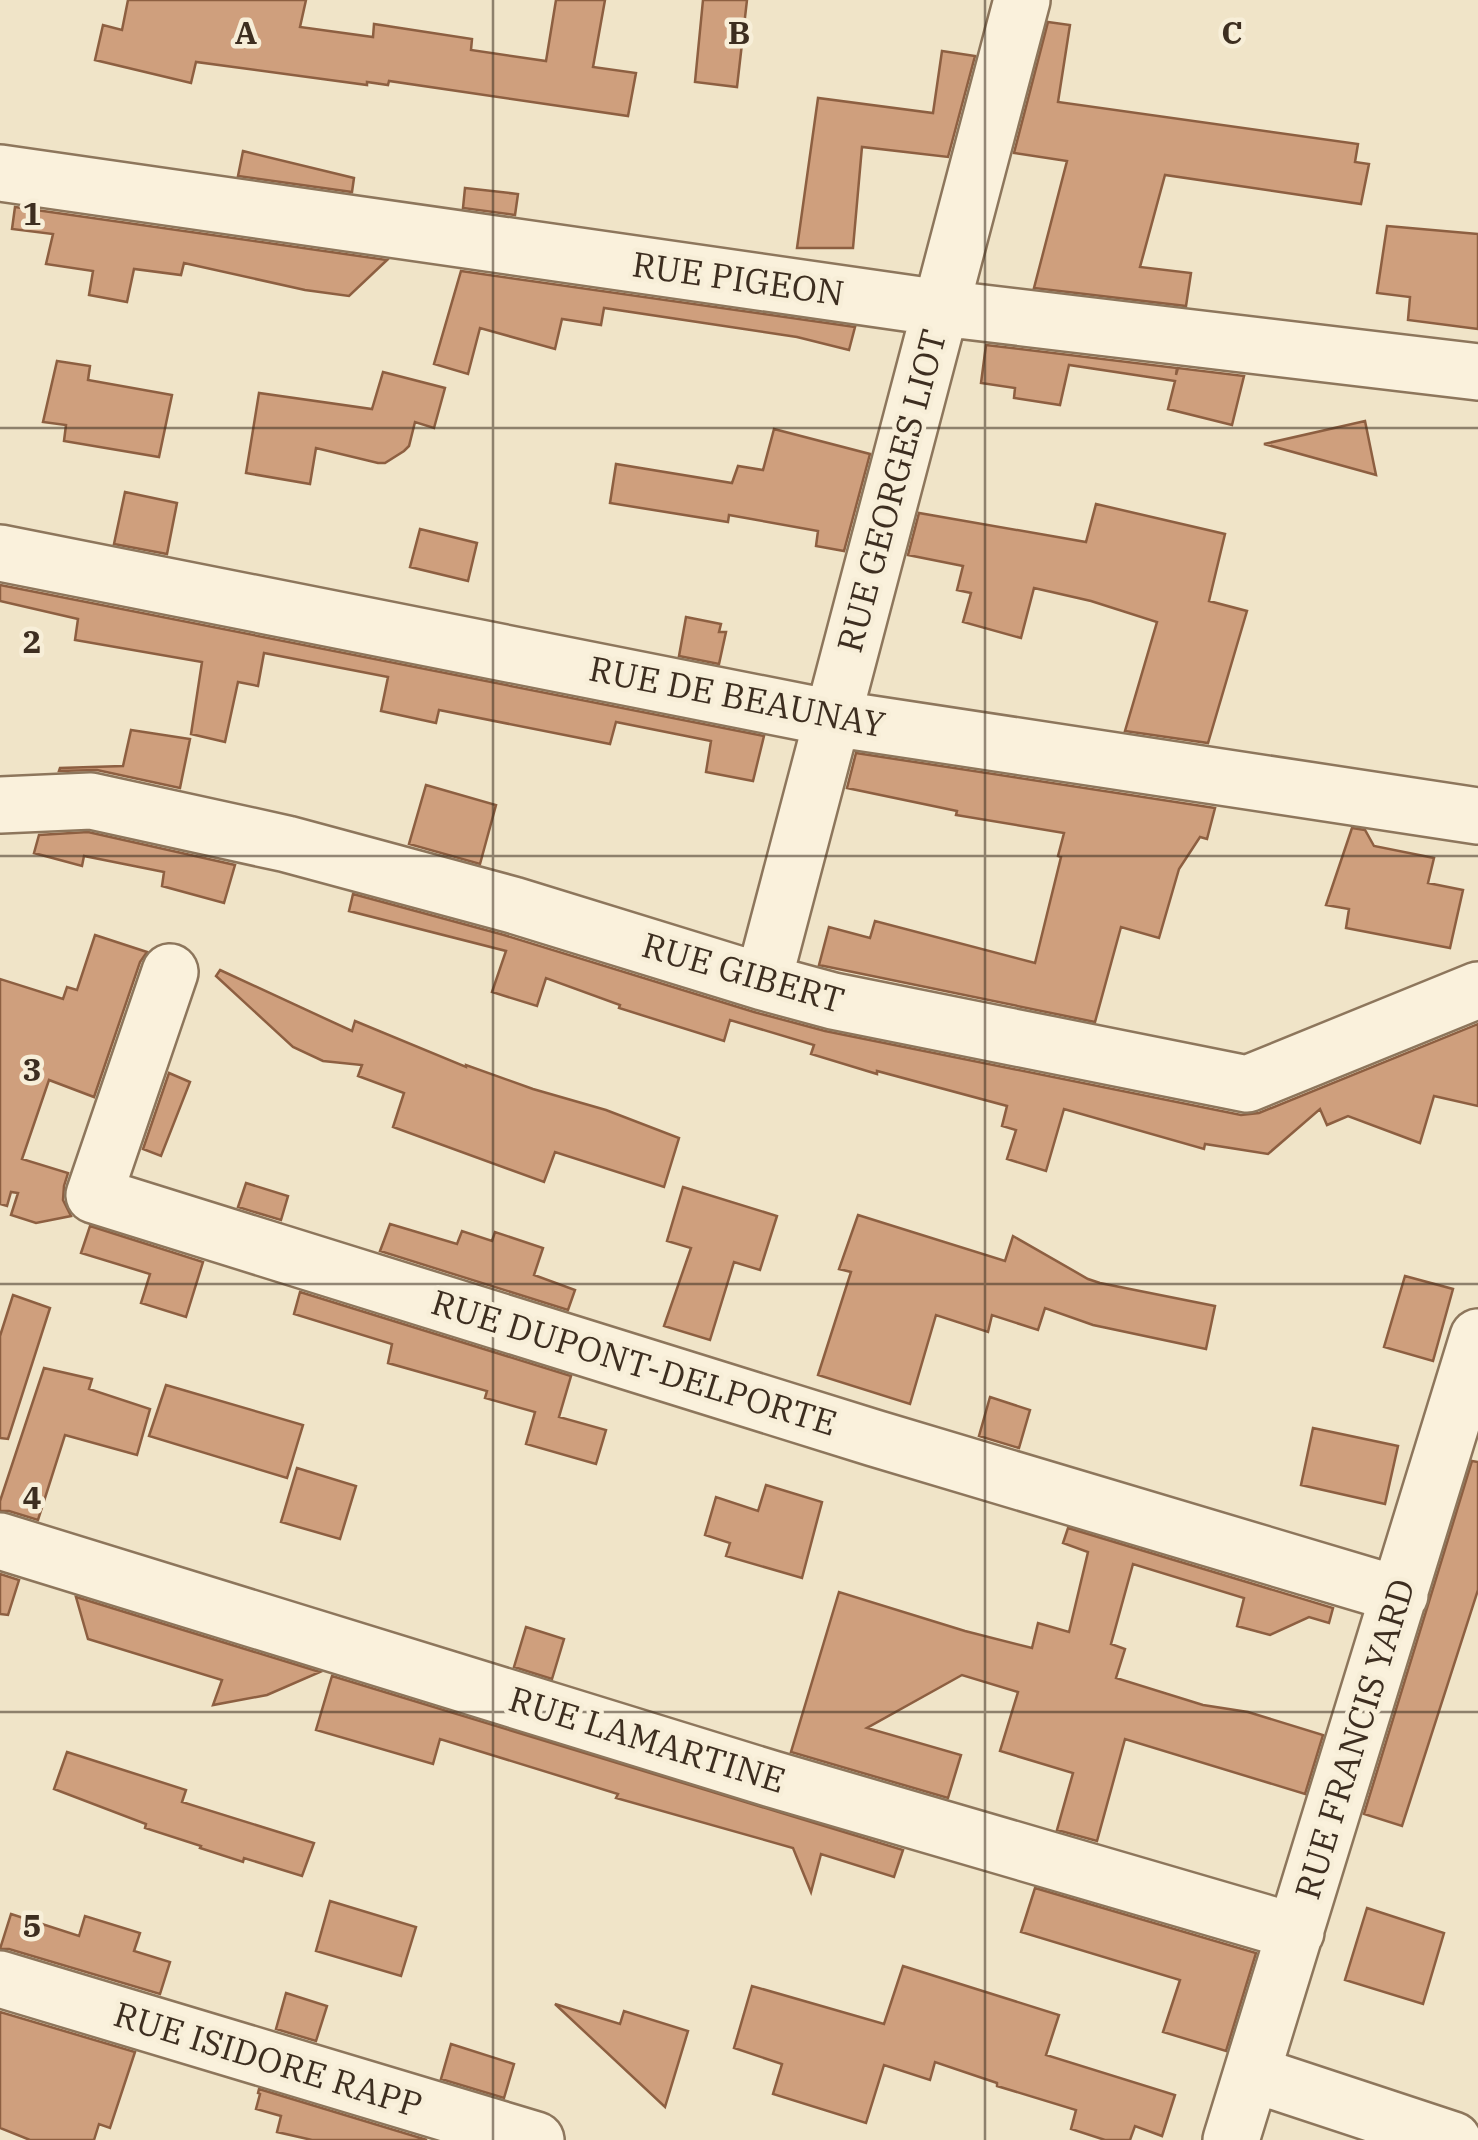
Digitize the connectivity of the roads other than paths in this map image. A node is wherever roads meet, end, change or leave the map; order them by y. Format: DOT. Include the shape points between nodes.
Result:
graph roads {
  1 [pos="1022,0"];
  2 [pos="0,173"];
  3 [pos="941,308"];
  4 [pos="1478,372"];
  5 [pos="0,552"];
  6 [pos="832,718"];
  7 [pos="0,805"];
  8 [pos="1478,816"];
  9 [pos="170,972"];
  10 [pos="762,982"];
  11 [pos="1478,990"];
  12 [pos="1478,1336"];
  13 [pos="0,1541"];
  14 [pos="1400,1594"];
  15 [pos="1296,1932"];
  16 [pos="0,1980"];
  17 [pos="1253,2074"];
  18 [pos="1478,2113"];
  19 [pos="536,2140"];
  20 [pos="1231,2140"];
  21 [pos="1453,2140"];
  22 [pos="1469,2140"];
  1 -- 3 [label="street, RUE GEORGES LIOT"];
  2 -- 3 [label="street, RUE PIGEON"];
  3 -- 4 [label="street, RUE PIGEON"];
  3 -- 6 [label="street, RUE GEORGES LIOT"];
  5 -- 6 [label="street, RUE DE BEAUNAY"];
  6 -- 8 [label="street, RUE DE BEAUNAY"];
  6 -- 10 [label="street, RUE GEORGES LIOT"];
  7 -- 10 [label="street, RUE GIBERT" via="90,802 286,844"];
  9 -- 14 [label="street, RUE DUPONT-DELPORTE" via="94,1195"];
  10 -- 11 [label="street, RUE GIBERT" via="1247,1084"];
  12 -- 14 [label="street, RUE FRANCIS YARD"];
  13 -- 15 [label="street, RUE LAMARTINE"];
  14 -- 15 [label="street, RUE FRANCIS YARD"];
  15 -- 17 [label="street, RUE FRANCIS YARD"];
  16 -- 19 [label="street, RUE ISIDORE RAPP"];
  17 -- 20 [label="street, RUE FRANCIS YARD"];
  17 -- 21 [label="street"];
  18 -- 22 [label="street"];
}
